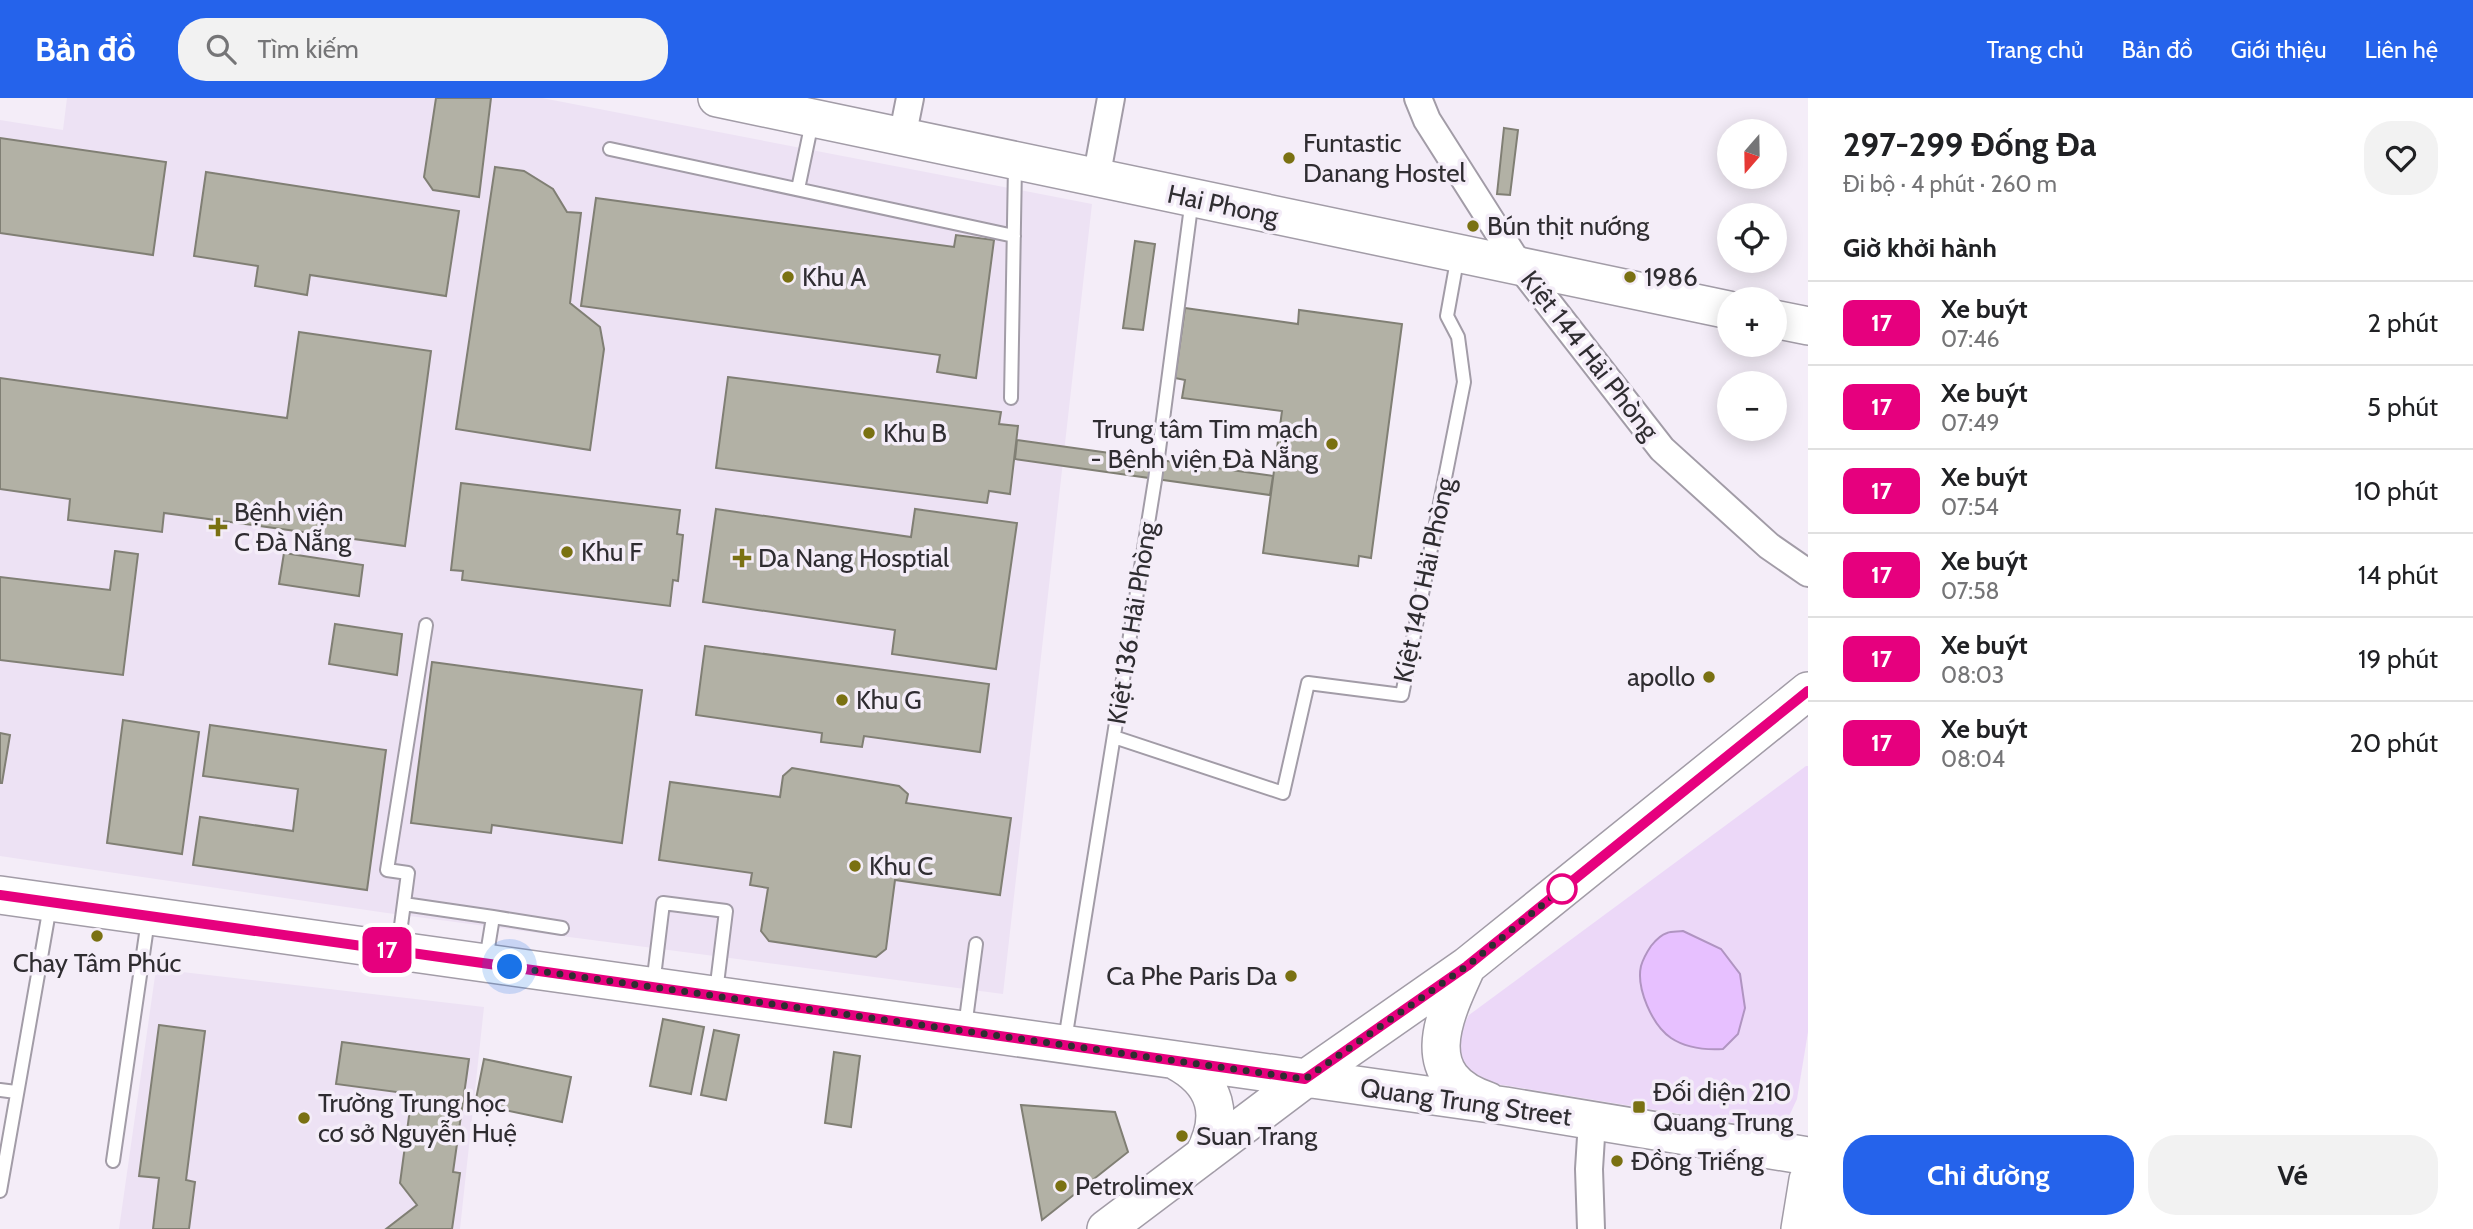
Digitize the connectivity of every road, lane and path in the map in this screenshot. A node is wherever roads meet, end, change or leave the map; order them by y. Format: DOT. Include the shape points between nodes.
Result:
graph roads {
  1 [pos="717,98"];
  2 [pos="909,98"];
  3 [pos="1111,98"];
  4 [pos="1418,98"];
  5 [pos="813,118"];
  6 [pos="902,138"];
  7 [pos="610,149"];
  8 [pos="1015,161"];
  9 [pos="1096,178"];
  10 [pos="798,189"];
  11 [pos="1192,199"];
  12 [pos="1014,236"];
  13 [pos="1458,255"];
  14 [pos="1521,268"];
  15 [pos="1717,308"];
  16 [pos="1787,322"];
  17 [pos="1808,326"];
  18 [pos="1011,398"];
  19 [pos="1808,573"];
  20 [pos="426,625"];
  21 [pos="1808,691"];
  22 [pos="1114,737"];
  23 [pos="0,895"];
  24 [pos="51,902"];
  25 [pos="404,904"];
  26 [pos="149,916"];
  27 [pos="493,917"];
  28 [pos="562,928"];
  29 [pos="976,944"];
  30 [pos="398,951"];
  31 [pos="486,964"];
  32 [pos="1467,966"];
  33 [pos="653,987"];
  34 [pos="715,996"];
  35 [pos="964,1031"];
  36 [pos="1064,1045"];
  37 [pos="1176,1061"];
  38 [pos="1305,1079"];
  39 [pos="0,1090"];
  40 [pos="16,1092"];
  41 [pos="1505,1106"];
  42 [pos="1592,1121"];
  43 [pos="1203,1156"];
  44 [pos="1808,1156"];
  45 [pos="113,1161"];
  46 [pos="1808,1180"];
  47 [pos="0,1191"];
  48 [pos="1106,1229"];
  49 [pos="1591,1229"];
  50 [pos="1800,1229"];
  1 -- 5 [label="main road, Hai Phong"];
  2 -- 6 [label="street"];
  3 -- 9 [label="street"];
  4 -- 14 [label="street, Kiệt 144 Hải Phòng" via="1427,120"];
  5 -- 6 [label="main road, Hai Phong"];
  5 -- 10 [label="lane"];
  6 -- 8 [label="main road, Hai Phong"];
  7 -- 10 [label="lane"];
  8 -- 9 [label="main road, Hai Phong"];
  8 -- 12 [label="lane"];
  9 -- 11 [label="main road, Hai Phong"];
  10 -- 12 [label="lane"];
  11 -- 13 [label="main road, Hai Phong"];
  11 -- 22 [label="lane, Kiệt 136 Hải Phòng" via="1155,480"];
  12 -- 18 [label="lane"];
  13 -- 14 [label="main road, Hai Phong"];
  13 -- 22 [label="lane, Kiệt 140 Hải Phòng" via="1447,316 1458,337 1464,382 1402,695 1308,683 1283,793"];
  14 -- 15 [label="main road, Hai Phong"];
  14 -- 19 [label="street, Kiệt 144 Hải Phòng" via="1662,449 1769,546"];
  16 -- 17 [label="main road"];
  20 -- 25 [label="lane" via="387,870 408,873"];
  21 -- 32 [label="main road"];
  22 -- 36 [label="lane, Kiệt 136 Hải Phòng"];
  23 -- 24 [label="main road, Quang Trung Street"];
  24 -- 26 [label="main road, Quang Trung Street"];
  24 -- 40 [label="lane"];
  25 -- 27 [label="lane"];
  25 -- 30 [label="lane"];
  26 -- 30 [label="main road, Quang Trung Street"];
  26 -- 45 [label="lane"];
  27 -- 28 [label="lane"];
  27 -- 31 [label="lane"];
  29 -- 35 [label="lane"];
  30 -- 31 [label="main road, Quang Trung Street"];
  31 -- 33 [label="main road, Quang Trung Street"];
  32 -- 38 [label="main road"];
  32 -- 41 [label="main road" via="1442,1027 1444,1066 1463,1088"];
  33 -- 34 [label="main road, Quang Trung Street"];
  33 -- 34 [label="lane" via="663,903 726,911"];
  34 -- 35 [label="main road, Quang Trung Street"];
  35 -- 36 [label="main road, Quang Trung Street"];
  36 -- 37 [label="main road, Quang Trung Street"];
  37 -- 38 [label="main road, Quang Trung Street"];
  37 -- 43 [label="main road" via="1193,1070 1214,1102 1216,1121"];
  38 -- 41 [label="main road, Quang Trung Street"];
  38 -- 43 [label="main road"];
  39 -- 40 [label="lane"];
  40 -- 47 [label="lane"];
  41 -- 42 [label="main road, Quang Trung Street"];
  42 -- 44 [label="main road, Quang Trung Street"];
  42 -- 49 [label="street"];
  43 -- 48 [label="main road"];
  46 -- 50 [label="main road"];
}
